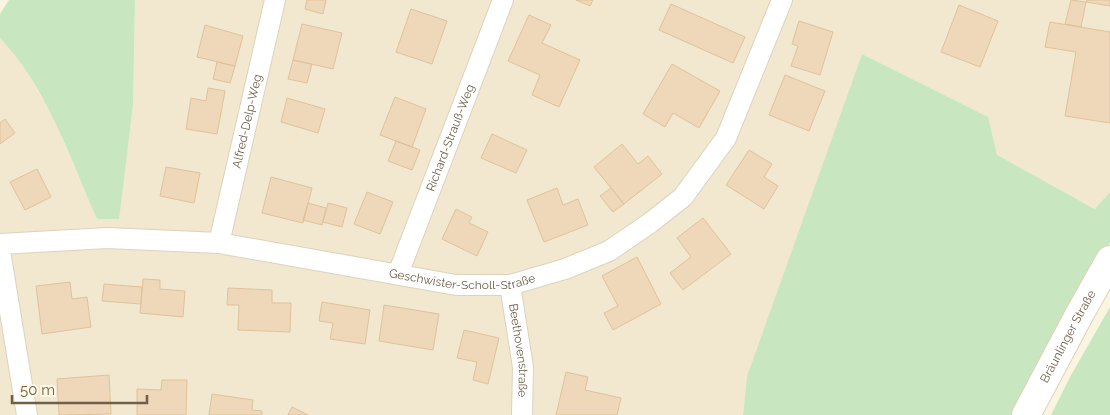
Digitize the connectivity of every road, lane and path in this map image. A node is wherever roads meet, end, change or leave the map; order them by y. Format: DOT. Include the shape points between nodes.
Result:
graph roads {
  1 [pos="275,0"];
  2 [pos="503,0"];
  3 [pos="782,0"];
  4 [pos="219,243"];
  5 [pos="0,244"];
  6 [pos="0,251"];
  7 [pos="1110,260"];
  8 [pos="398,274"];
  9 [pos="510,285"];
  10 [pos="27,415"];
  11 [pos="522,415"];
  12 [pos="1026,415"];
  1 -- 4 [label="street, Alfred-Delp-Weg"];
  2 -- 8 [label="street, Richard-Strauß-Weg"];
  3 -- 9 [label="street, Geschwister-Scholl-Straße" via="726,138 683,197 609,251 565,269"];
  4 -- 5 [label="street, Geschwister-Scholl-Straße" via="107,238"];
  4 -- 8 [label="street, Geschwister-Scholl-Straße"];
  6 -- 10 [label="street"];
  7 -- 12 [label="main road, Bräunlinger Straße"];
  8 -- 9 [label="street, Geschwister-Scholl-Straße" via="456,285"];
  9 -- 11 [label="street, Beethovenstraße" via="523,367"];
}
